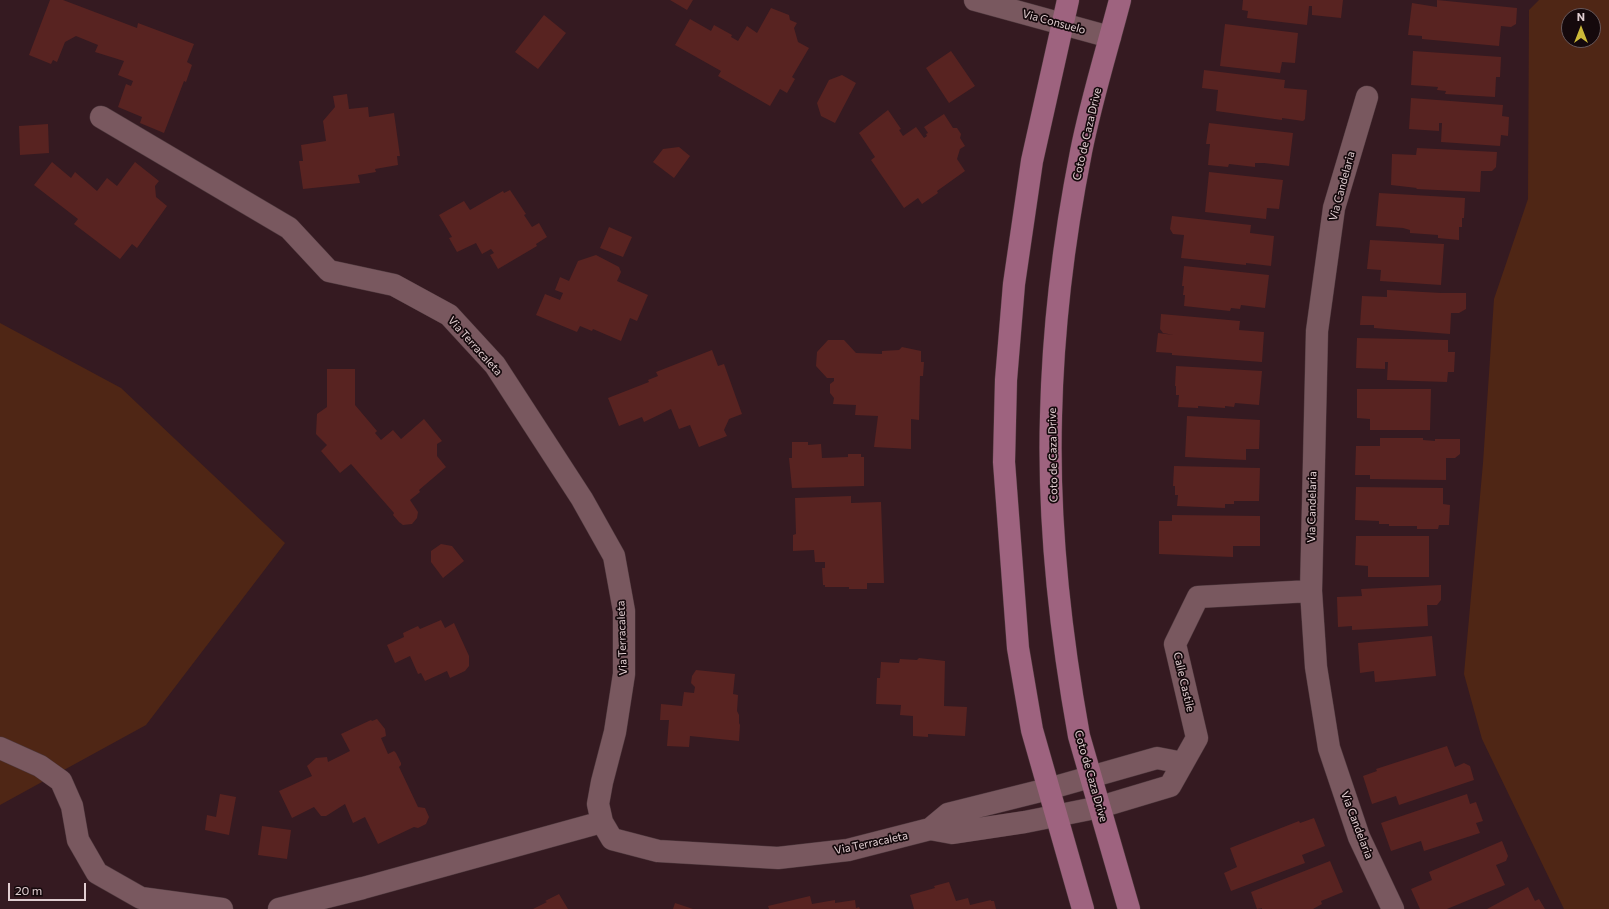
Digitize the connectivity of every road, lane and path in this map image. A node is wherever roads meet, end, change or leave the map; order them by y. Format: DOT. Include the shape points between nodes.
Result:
graph roads {
  1 [pos="975,0"];
  2 [pos="1068,0"];
  3 [pos="1120,0"];
  4 [pos="1062,24"];
  5 [pos="1110,37"];
  6 [pos="1367,98"];
  7 [pos="101,117"];
  8 [pos="1311,591"];
  9 [pos="0,748"];
  10 [pos="1183,763"];
  11 [pos="1091,778"];
  12 [pos="1048,789"];
  13 [pos="1100,807"];
  14 [pos="1057,816"];
  15 [pos="602,822"];
  16 [pos="930,829"];
  17 [pos="222,909"];
  18 [pos="279,909"];
  19 [pos="1083,909"];
  20 [pos="1129,909"];
  21 [pos="1393,909"];
  1 -- 4 [label="street, Via Consuelo"];
  2 -- 4 [label="main road"];
  3 -- 5 [label="main road, Coto de Caza Drive"];
  4 -- 5 [label="street, Via Consuelo"];
  4 -- 12 [label="main road" via="1032,161 1014,284 1006,380 1004,462 1018,648 1032,730"];
  5 -- 11 [label="main road, Coto de Caza Drive" via="1081,150 1067,232 1051,415 1056,559 1073,706 1078,736"];
  6 -- 8 [label="street, Via Candelaria" via="1334,208 1317,331"];
  7 -- 15 [label="street, Via Terracaleta" via="289,228 329,271 394,286 449,315 495,365 582,499 614,556 624,611 624,674 615,732 599,796"];
  8 -- 10 [label="street, Calle Castile" via="1198,597 1175,644 1197,738"];
  8 -- 21 [label="street, Via Candelaria" via="1316,667 1329,748 1359,837"];
  9 -- 17 [label="street" via="40,766 61,782 72,806 78,840 97,873 141,898"];
  10 -- 11 [label="street" via="1157,758"];
  10 -- 13 [label="street, Calle Castile" via="1170,786"];
  11 -- 12 [label="street"];
  11 -- 13 [label="main road, Coto de Caza Drive"];
  12 -- 14 [label="main road"];
  12 -- 16 [label="street, Via Terracaleta" via="948,814"];
  13 -- 14 [label="street, Calle Castile"];
  13 -- 20 [label="main road, Coto de Caza Drive"];
  14 -- 16 [label="street, Via Terracaleta" via="952,833"];
  14 -- 19 [label="main road"];
  15 -- 16 [label="street, Via Terracaleta" via="612,839 658,851 778,858 848,850"];
  15 -- 18 [label="street"];
}
